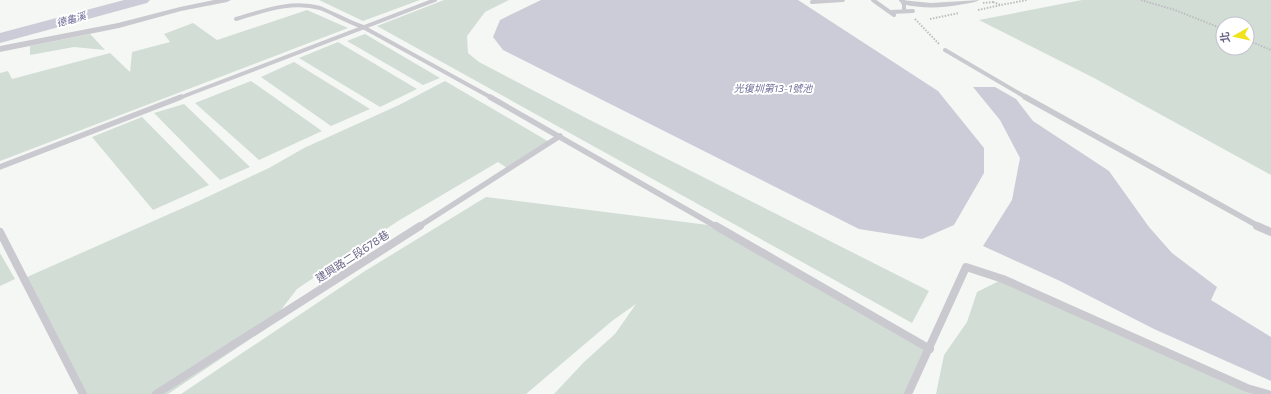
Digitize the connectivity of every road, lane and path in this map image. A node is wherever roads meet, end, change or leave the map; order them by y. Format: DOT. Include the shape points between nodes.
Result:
graph roads {
  1 [pos="227,0"];
  2 [pos="434,0"];
  3 [pos="835,0"];
  4 [pos="843,0"];
  5 [pos="873,0"];
  6 [pos="975,0"];
  7 [pos="991,0"];
  8 [pos="1027,0"];
  9 [pos="1141,0"];
  10 [pos="812,2"];
  11 [pos="951,2"];
  12 [pos="903,4"];
  13 [pos="913,11"];
  14 [pos="236,19"];
  15 [pos="1215,26"];
  16 [pos="363,27"];
  17 [pos="1255,43"];
  18 [pos="0,50"];
  19 [pos="945,50"];
  20 [pos="1271,50"];
  21 [pos="560,136"];
  22 [pos="0,167"];
  23 [pos="0,232"];
  24 [pos="1271,232"];
  25 [pos="930,349"];
  26 [pos="82,394"];
  27 [pos="156,394"];
  28 [pos="908,394"];
  29 [pos="1268,394"];
  1 -- 18 [label="street" via="180,8 120,25"];
  2 -- 16 [label="lane"];
  3 -- 4 [label="lane"];
  3 -- 10 [label="lane"];
  5 -- 13 [label="lane, bridge" via="892,14"];
  6 -- 11 [label="street"];
  7 -- 8 [label="path" via="1001,5"];
  9 -- 15 [label="path"];
  11 -- 12 [label="street" via="917,6"];
  12 -- 19 [label="path"];
  14 -- 16 [label="lane" via="294,2 319,7"];
  16 -- 21 [label="lane"];
  16 -- 22 [label="lane"];
  17 -- 20 [label="path"];
  19 -- 24 [label="lane" via="1025,98"];
  21 -- 25 [label="lane"];
  21 -- 27 [label="lane, 建興路二段678巷"];
  23 -- 26 [label="lane"];
  25 -- 28 [label="lane"];
  25 -- 29 [label="lane" via="966,267 1003,279 1247,388"];
}
